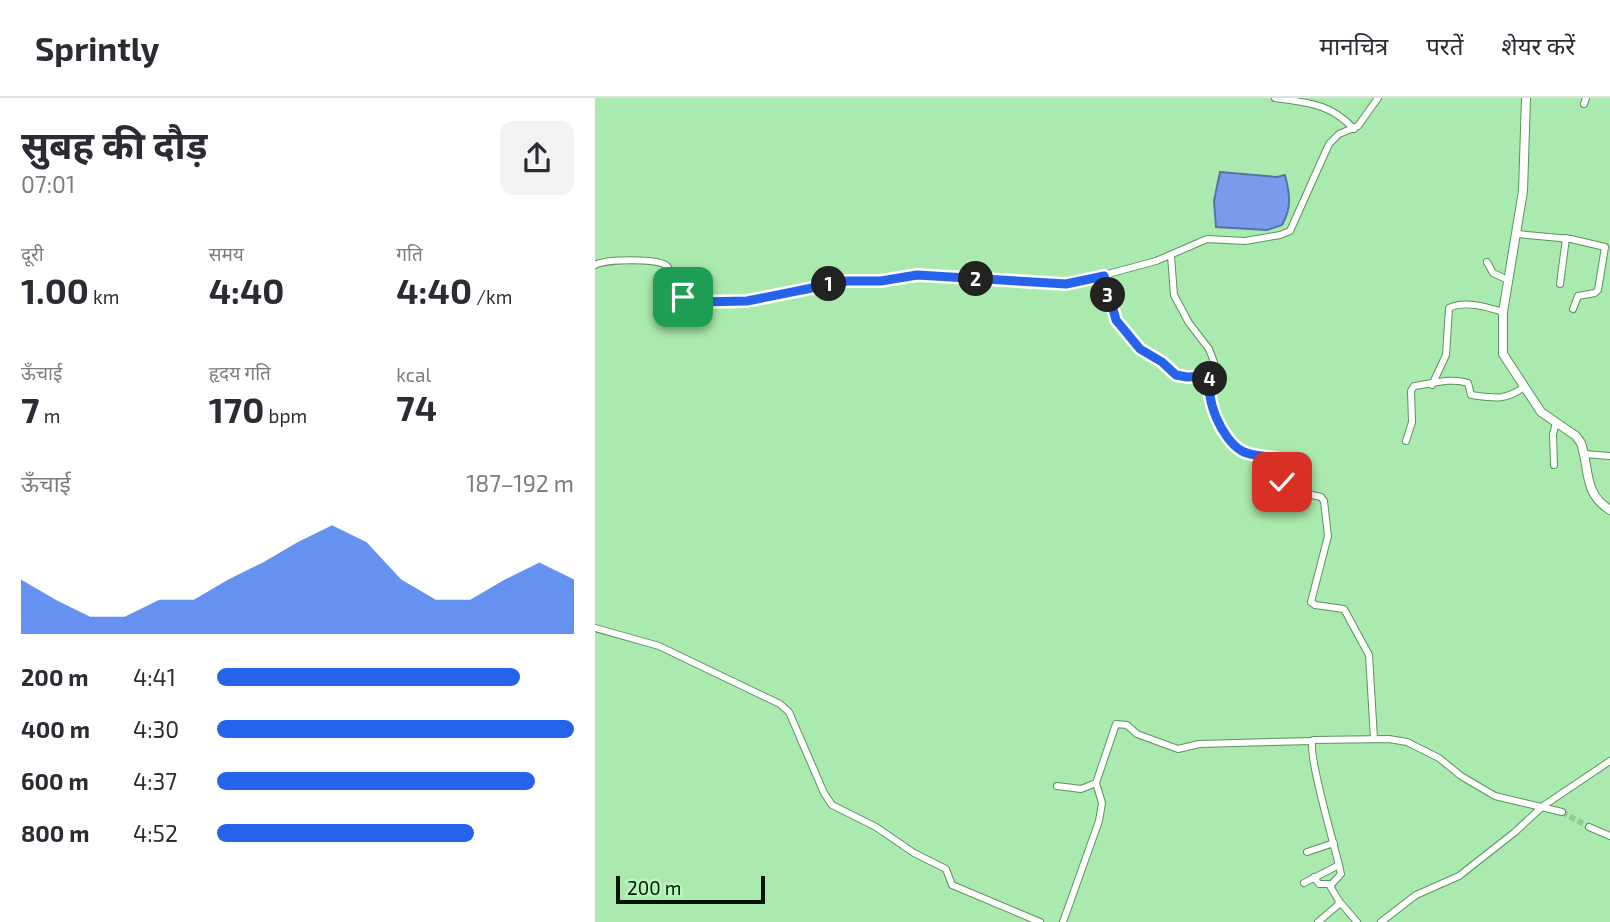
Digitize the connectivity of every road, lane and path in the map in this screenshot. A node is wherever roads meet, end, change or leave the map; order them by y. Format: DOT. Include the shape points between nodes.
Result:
graph roads {
  1 [pos="1275,98"];
  2 [pos="1378,98"];
  3 [pos="1526,98"];
  4 [pos="1354,129"];
  5 [pos="1517,234"];
  6 [pos="1566,238"];
  7 [pos="1171,256"];
  8 [pos="1487,262"];
  9 [pos="595,265"];
  10 [pos="1104,276"];
  11 [pos="1508,280"];
  12 [pos="1560,284"];
  13 [pos="1573,309"];
  14 [pos="1503,312"];
  15 [pos="1212,376"];
  16 [pos="1432,385"];
  17 [pos="1524,387"];
  18 [pos="1556,423"];
  19 [pos="1406,441"];
  20 [pos="1584,454"];
  21 [pos="1610,456"];
  22 [pos="1555,465"];
  23 [pos="1610,510"];
  24 [pos="595,628"];
  25 [pos="1374,739"];
  26 [pos="1314,740"];
  27 [pos="1610,761"];
  28 [pos="1097,783"];
  29 [pos="1057,786"];
  30 [pos="1543,806"];
  31 [pos="1562,812"];
  32 [pos="1589,827"];
  33 [pos="1610,836"];
  34 [pos="1334,843"];
  35 [pos="1307,852"];
  36 [pos="1339,865"];
  37 [pos="1314,877"];
  38 [pos="1304,883"];
  39 [pos="1331,884"];
  40 [pos="1339,901"];
  41 [pos="1320,919"];
  42 [pos="1040,922"];
  43 [pos="1063,922"];
  44 [pos="1357,922"];
  45 [pos="1381,922"];
  1 -- 4 [label="street" via="1327,107"];
  2 -- 4 [label="street"];
  3 -- 5 [label="street"];
  4 -- 7 [label="street" via="1335,137 1324,152 1290,231 1245,240 1212,238"];
  5 -- 6 [label="street"];
  5 -- 11 [label="street"];
  6 -- 12 [label="street"];
  6 -- 13 [label="street" via="1605,248 1597,292 1578,296"];
  7 -- 10 [label="street"];
  7 -- 15 [label="street" via="1174,295 1209,349 1215,366"];
  8 -- 11 [label="street" via="1493,273"];
  9 -- 10 [label="street" via="605,260 659,262 668,268 683,297 706,302 747,301 847,281 917,275 1066,284"];
  10 -- 15 [label="street" via="1116,320 1140,349 1176,375"];
  11 -- 14 [label="street"];
  14 -- 16 [label="street" via="1451,306 1446,355"];
  14 -- 17 [label="street" via="1503,354"];
  15 -- 25 [label="street" via="1211,397 1233,443 1250,454 1284,459 1285,489 1324,501 1328,537 1311,601 1344,609 1368,649"];
  16 -- 17 [label="street" via="1464,381 1471,395 1501,398"];
  16 -- 19 [label="street" via="1411,388 1413,416"];
  17 -- 18 [label="street" via="1541,412"];
  18 -- 20 [label="street" via="1576,436"];
  18 -- 22 [label="street"];
  20 -- 21 [label="street"];
  20 -- 23 [label="street" via="1592,493"];
  24 -- 42 [label="street" via="659,646 780,704 789,712 832,805 946,869 952,885"];
  25 -- 26 [label="street"];
  25 -- 30 [label="street" via="1418,746 1495,796"];
  26 -- 28 [label="street" via="1199,744 1178,749 1151,741 1119,723 1113,727"];
  26 -- 34 [label="street" via="1316,774"];
  27 -- 30 [label="street"];
  28 -- 29 [label="street" via="1081,789"];
  28 -- 43 [label="street" via="1102,803 1099,821"];
  30 -- 31 [label="street"];
  30 -- 45 [label="street" via="1459,876 1416,895"];
  32 -- 33 [label="street"];
  34 -- 35 [label="street"];
  34 -- 36 [label="street"];
  36 -- 37 [label="street"];
  36 -- 39 [label="street" via="1341,876"];
  37 -- 38 [label="street"];
  37 -- 39 [label="street" via="1319,884"];
  39 -- 40 [label="street"];
  40 -- 41 [label="street"];
  40 -- 44 [label="street"];
}
